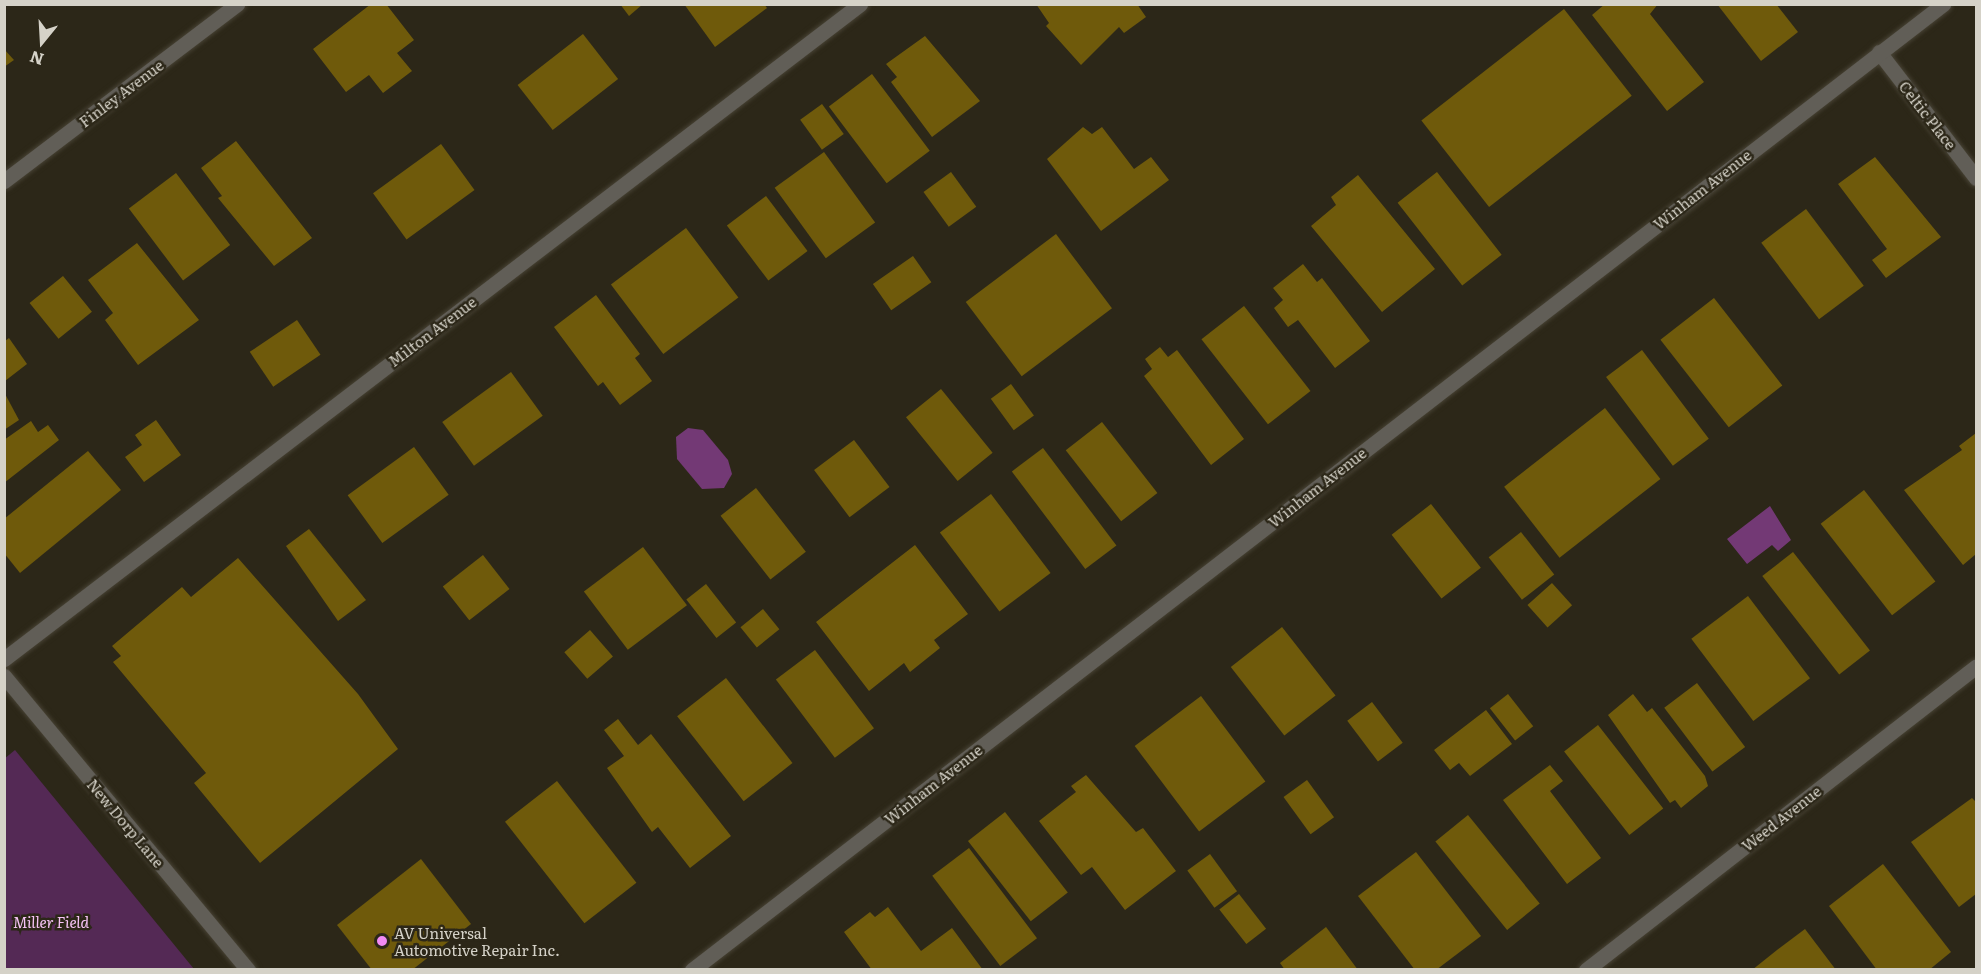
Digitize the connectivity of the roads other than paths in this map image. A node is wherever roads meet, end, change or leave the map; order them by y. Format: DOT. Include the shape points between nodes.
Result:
graph roads {
  1 [pos="237,4"];
  2 [pos="860,4"];
  3 [pos="1942,4"];
  4 [pos="1879,52"];
  5 [pos="1977,178"];
  6 [pos="4,181"];
  7 [pos="4,659"];
  8 [pos="1977,666"];
  9 [pos="4,676"];
  10 [pos="248,969"];
  11 [pos="692,969"];
  12 [pos="1586,969"];
  1 -- 6 [label="street, Finley Avenue"];
  2 -- 7 [label="street, Milton Avenue"];
  3 -- 4 [label="street, Winham Avenue"];
  4 -- 5 [label="street, Celtic Place"];
  4 -- 11 [label="street, Winham Avenue"];
  8 -- 12 [label="street, Weed Avenue"];
  9 -- 10 [label="street, New Dorp Lane"];
}
